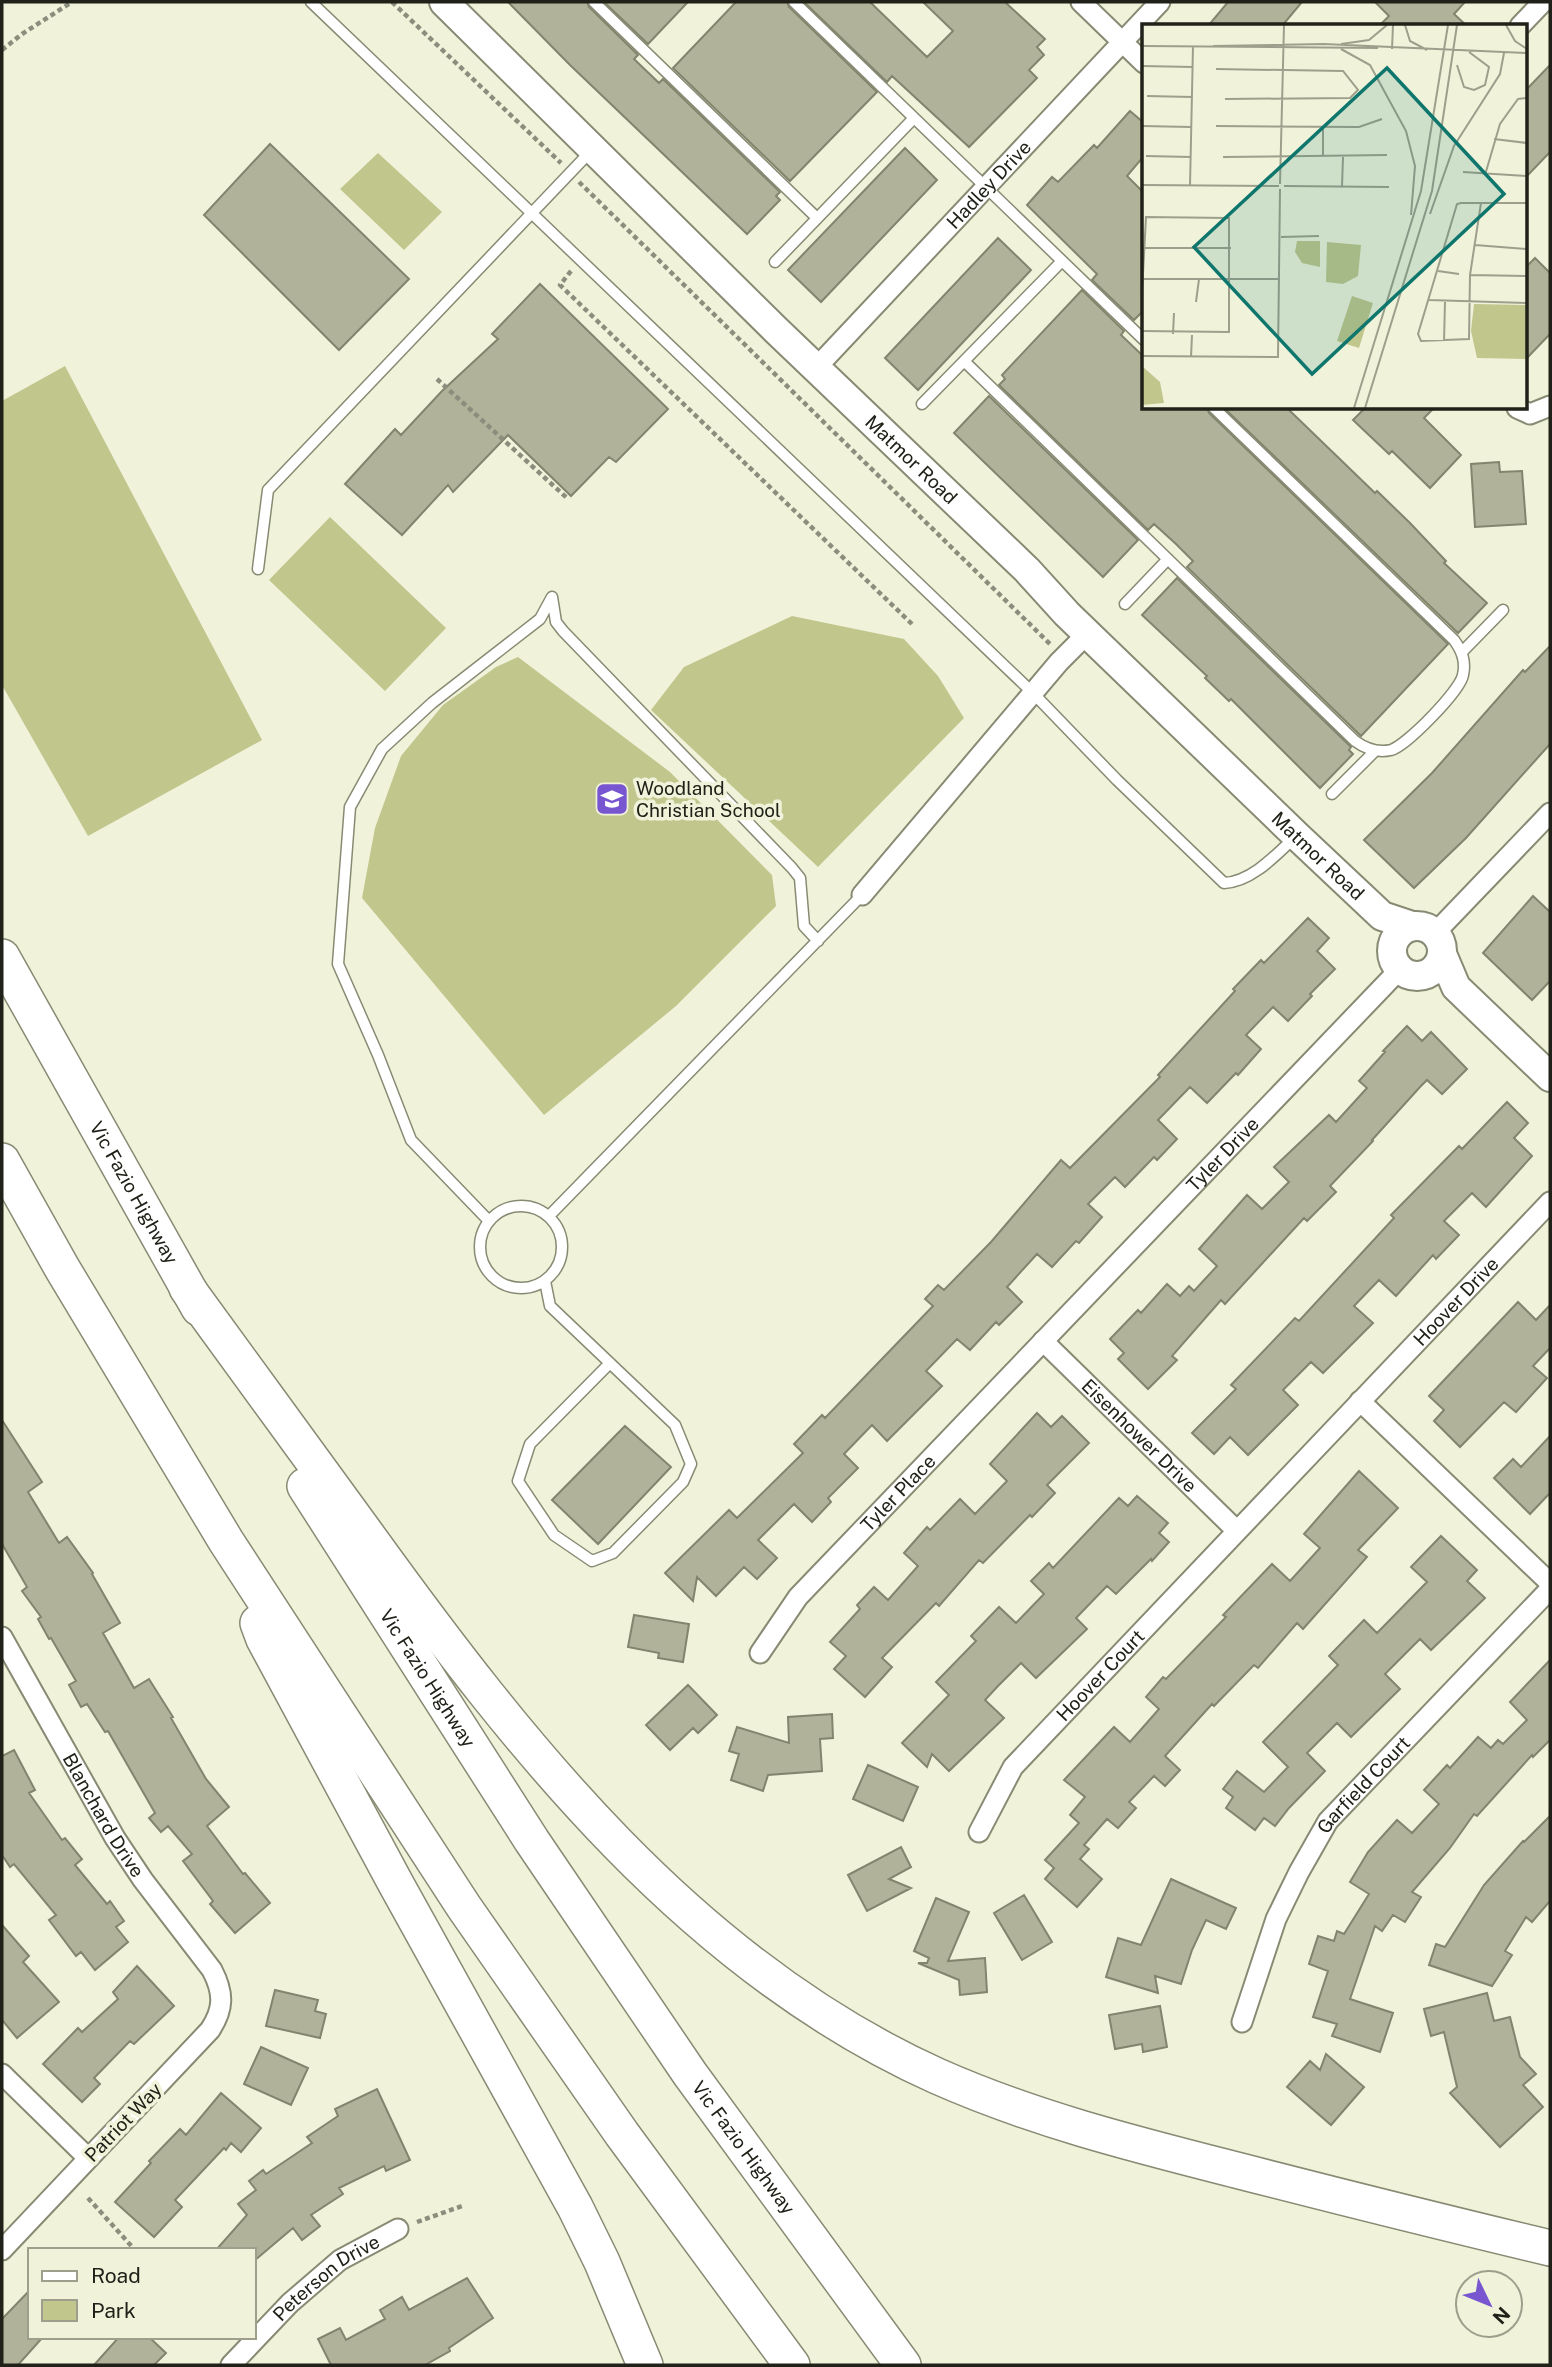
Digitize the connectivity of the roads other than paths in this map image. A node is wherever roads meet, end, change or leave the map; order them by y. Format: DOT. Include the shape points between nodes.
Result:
graph roads {
  1 [pos="312,2"];
  2 [pos="444,2"];
  3 [pos="594,2"];
  4 [pos="794,2"];
  5 [pos="1081,2"];
  6 [pos="1160,2"];
  7 [pos="1543,2"];
  8 [pos="1522,24"];
  9 [pos="1122,42"];
  10 [pos="1142,61"];
  11 [pos="914,118"];
  12 [pos="594,148"];
  13 [pos="985,188"];
  14 [pos="532,215"];
  15 [pos="817,218"];
  16 [pos="1062,261"];
  17 [pos="775,262"];
  18 [pos="1142,338"];
  19 [pos="964,361"];
  20 [pos="816,368"];
  21 [pos="922,404"];
  22 [pos="1550,405"];
  23 [pos="1216,410"];
  24 [pos="1524,411"];
  25 [pos="1168,559"];
  26 [pos="258,569"];
  27 [pos="1125,604"];
  28 [pos="1503,610"];
  29 [pos="1087,634"];
  30 [pos="1462,652"];
  31 [pos="1033,693"];
  32 [pos="1375,751"];
  33 [pos="1332,794"];
  34 [pos="1550,813"];
  35 [pos="1297,836"];
  36 [pos="862,895"];
  37 [pos="1382,916"];
  38 [pos="1430,938"];
  39 [pos="818,941"];
  40 [pos="2,957"];
  41 [pos="1404,965"];
  42 [pos="1456,986"];
  43 [pos="1550,1077"];
  44 [pos="2,1161"];
  45 [pos="1550,1202"];
  46 [pos="550,1216"];
  47 [pos="489,1221"];
  48 [pos="545,1281"];
  49 [pos="187,1288"];
  50 [pos="1043,1341"];
  51 [pos="610,1363"];
  52 [pos="1360,1401"];
  53 [pos="1236,1531"];
  54 [pos="226,1541"];
  55 [pos="1550,1583"];
  56 [pos="1550,1589"];
  57 [pos="2,1637"];
  58 [pos="760,1653"];
  59 [pos="979,1832"];
  60 [pos="219,1983"];
  61 [pos="1242,2022"];
  62 [pos="2,2074"];
  63 [pos="88,2158"];
  64 [pos="398,2229"];
  65 [pos="1550,2248"];
  66 [pos="2,2250"];
  67 [pos="243,2361"];
  68 [pos="645,2365"];
  69 [pos="792,2365"];
  70 [pos="903,2365"];
  1 -- 14 [label="lane"];
  2 -- 12 [label="street, Matmor Road"];
  3 -- 15 [label="lane"];
  4 -- 11 [label="lane"];
  5 -- 9 [label="street"];
  6 -- 9 [label="street, Hadley Drive"];
  7 -- 8 [label="street"];
  9 -- 10 [label="street"];
  9 -- 13 [label="street, Hadley Drive"];
  11 -- 13 [label="lane"];
  11 -- 15 [label="lane"];
  12 -- 14 [label="lane"];
  12 -- 20 [label="street, Matmor Road"];
  13 -- 16 [label="lane"];
  13 -- 20 [label="street, Hadley Drive"];
  14 -- 26 [label="lane" via="268,491"];
  14 -- 31 [label="lane"];
  15 -- 17 [label="lane"];
  16 -- 18 [label="lane"];
  16 -- 19 [label="lane"];
  19 -- 21 [label="lane"];
  19 -- 25 [label="lane"];
  20 -- 29 [label="street, Matmor Road" via="1027,570"];
  22 -- 24 [label="street"];
  23 -- 30 [label="lane"];
  25 -- 27 [label="lane"];
  25 -- 32 [label="lane" via="1355,741"];
  28 -- 30 [label="lane"];
  29 -- 31 [label="street"];
  29 -- 35 [label="street, Matmor Road"];
  30 -- 32 [label="lane" via="1464,673 1458,687 1399,747"];
  31 -- 35 [label="lane" via="1224,883 1235,883 1269,862"];
  31 -- 36 [label="street"];
  32 -- 33 [label="lane"];
  34 -- 38 [label="street"];
  35 -- 37 [label="street, Matmor Road"];
  36 -- 39 [label="lane"];
  37 -- 38 [label="street, Matmor Road"];
  37 -- 41 [label="street, Matmor Road"];
  38 -- 41 [label="street" via="1434,968"];
  38 -- 41 [label="street" via="1399,934"];
  38 -- 42 [label="street"];
  39 -- 46 [label="lane"];
  39 -- 47 [label="lane" via="804,926 800,878 563,631 556,622 552,597 540,618 382,749 350,807 338,964 411,1140"];
  40 -- 49 [label="highway, Vic Fazio Highway"];
  41 -- 42 [label="street"];
  41 -- 50 [label="street, Tyler Drive"];
  42 -- 43 [label="street"];
  44 -- 54 [label="highway"];
  45 -- 52 [label="street, Hoover Drive"];
  46 -- 47 [label="lane" via="523,1205 509,1207"];
  46 -- 48 [label="lane" via="562,1237 562,1249 560,1262"];
  47 -- 48 [label="lane" via="480,1252 492,1277 518,1289"];
  48 -- 51 [label="lane" via="550,1306"];
  49 -- 65 [label="highway" via="488,1696 664,1890 787,1991 934,2074 1018,2109 1098,2135"];
  49 -- 70 [label="highway, Vic Fazio Highway" via="354,1564 532,1841 690,2074"];
  50 -- 53 [label="street, Eisenhower Drive"];
  50 -- 58 [label="street, Tyler Place" via="798,1597"];
  51 -- 51 [label="lane" via="675,1425 691,1464 683,1482 613,1553 592,1561 554,1535 518,1481 530,1444"];
  52 -- 53 [label="street, Hoover Drive"];
  52 -- 55 [label="street"];
  53 -- 59 [label="street, Hoover Court" via="1013,1767"];
  54 -- 68 [label="highway" via="264,1639 575,2207"];
  54 -- 69 [label="highway" via="464,1907 622,2134"];
  56 -- 61 [label="street, Garfield Court" via="1328,1821 1276,1919"];
  57 -- 60 [label="street, Blanchard Drive" via="115,1838"];
  60 -- 63 [label="street, Patriot Way" via="222,2007 210,2030"];
  62 -- 63 [label="street"];
  63 -- 66 [label="street, Patriot Way"];
  64 -- 67 [label="street, Peterson Drive" via="340,2260 290,2303"];
}
